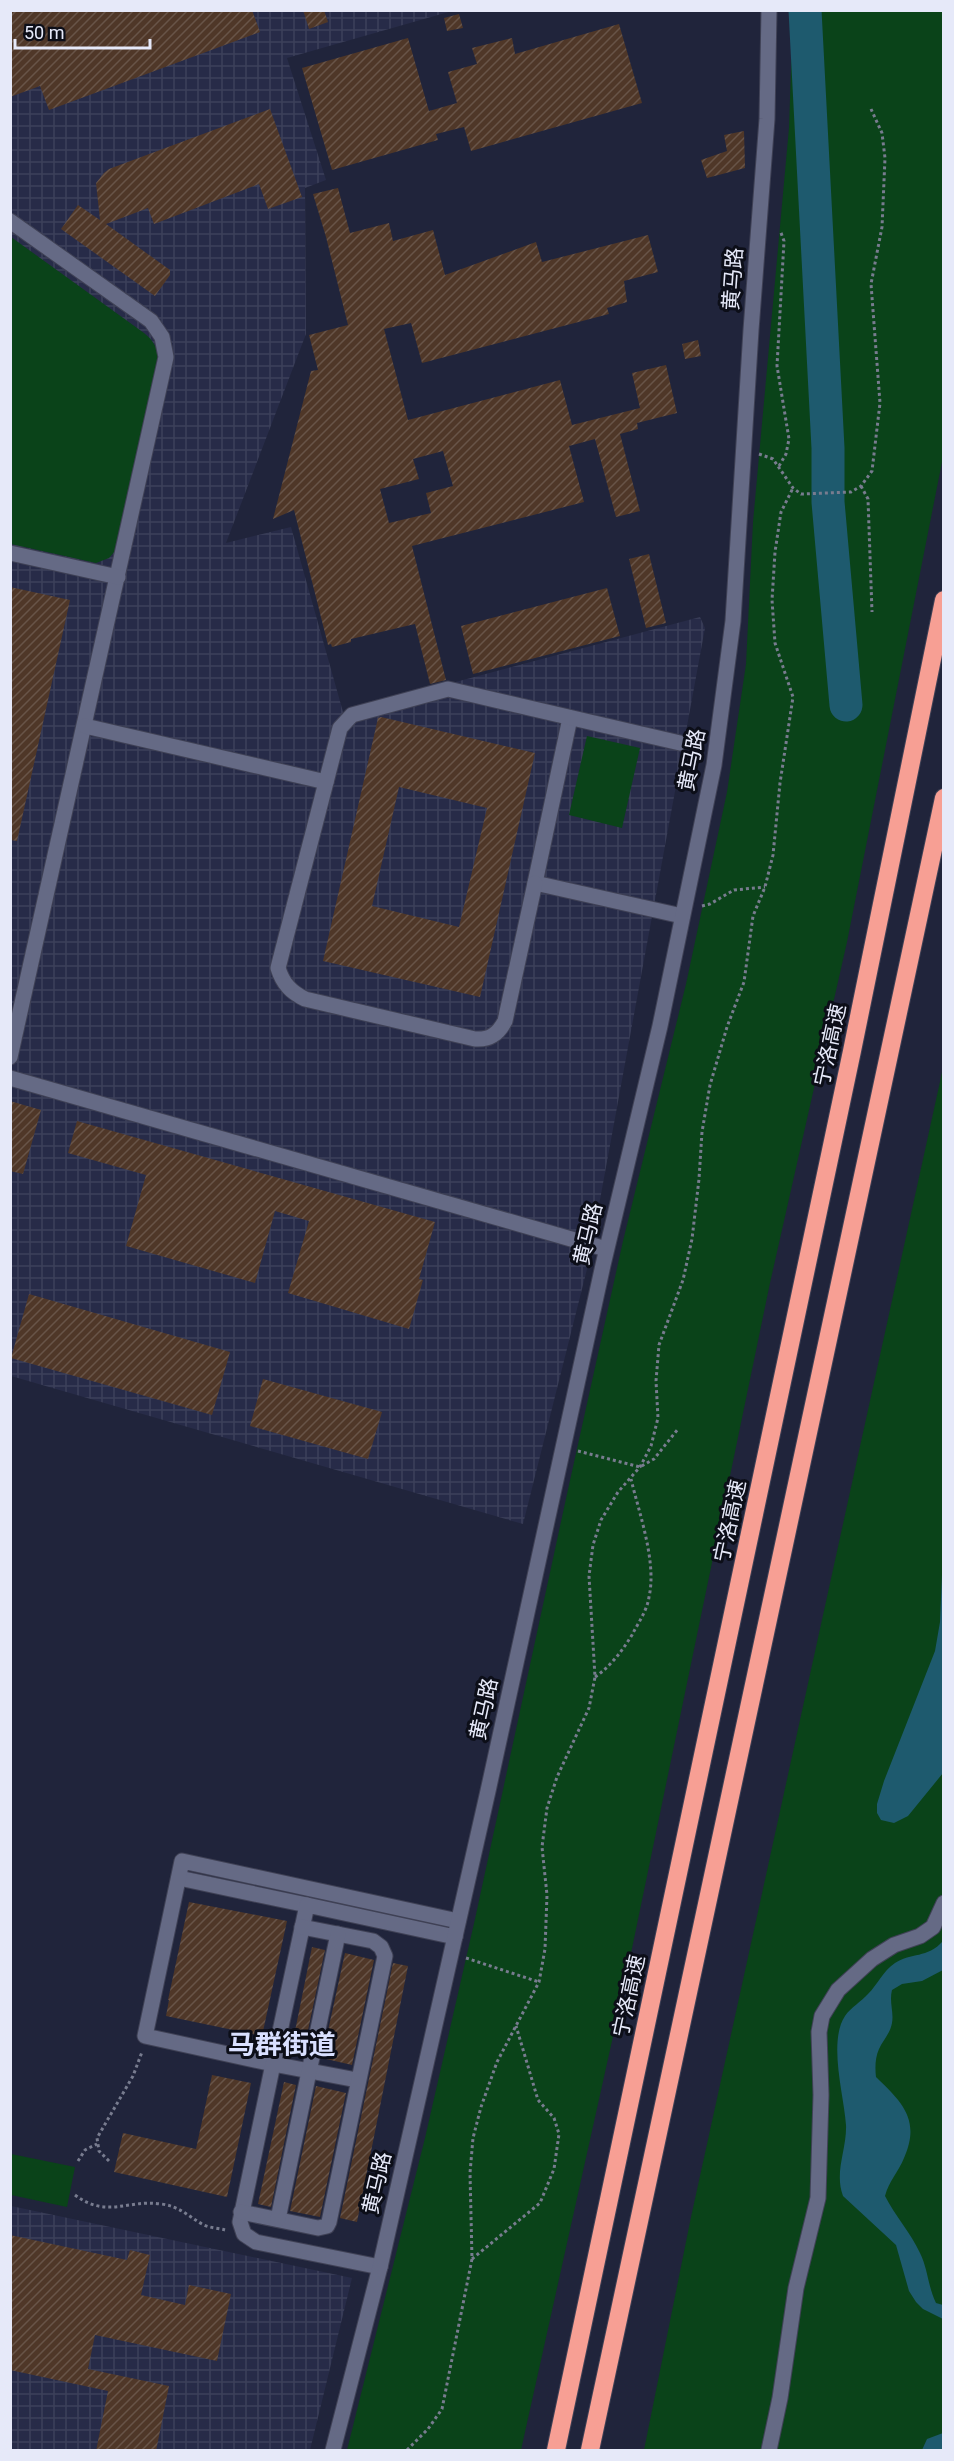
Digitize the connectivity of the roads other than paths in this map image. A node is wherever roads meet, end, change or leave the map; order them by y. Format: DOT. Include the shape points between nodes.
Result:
graph roads {
  1 [pos="769,10"];
  2 [pos="10,221"];
  3 [pos="10,553"];
  4 [pos="118,577"];
  5 [pos="944,600"];
  6 [pos="570,718"];
  7 [pos="85,726"];
  8 [pos="680,743"];
  9 [pos="326,782"];
  10 [pos="944,798"];
  11 [pos="535,883"];
  12 [pos="683,910"];
  13 [pos="10,1058"];
  14 [pos="10,1078"];
  15 [pos="606,1249"];
  16 [pos="179,1878"];
  17 [pos="944,1903"];
  18 [pos="307,1905"];
  19 [pos="458,1921"];
  20 [pos="302,1927"];
  21 [pos="338,1934"];
  22 [pos="454,1937"];
  23 [pos="273,2064"];
  24 [pos="309,2071"];
  25 [pos="357,2080"];
  26 [pos="241,2212"];
  27 [pos="278,2219"];
  28 [pos="380,2267"];
  29 [pos="333,2451"];
  30 [pos="556,2451"];
  31 [pos="590,2451"];
  32 [pos="769,2451"];
  1 -- 12 [label="street, 黄马路" via="767,119 733,621 714,765"];
  2 -- 4 [label="street" via="143,314 162,337 165,366"];
  3 -- 4 [label="street"];
  4 -- 7 [label="street"];
  5 -- 30 [label="highway, 宁洛高速"];
  6 -- 8 [label="street"];
  6 -- 9 [label="street" via="448,689 347,718 340,728"];
  6 -- 11 [label="street"];
  7 -- 9 [label="street"];
  7 -- 13 [label="street"];
  9 -- 11 [label="street" via="278,968 287,987 298,996 475,1039 489,1038 505,1021"];
  10 -- 31 [label="highway"];
  11 -- 12 [label="street"];
  12 -- 15 [label="street, 黄马路" via="660,1026"];
  14 -- 15 [label="street"];
  15 -- 19 [label="street, 黄马路"];
  16 -- 18 [label="street"];
  16 -- 19 [label="street" via="182,1861"];
  16 -- 23 [label="street" via="145,2036"];
  17 -- 32 [label="street" via="933,1927 872,1959 838,1990 822,2016 818,2198 796,2288"];
  18 -- 20 [label="street"];
  18 -- 22 [label="street"];
  19 -- 22 [label="street, 黄马路"];
  20 -- 21 [label="street"];
  20 -- 23 [label="street"];
  21 -- 24 [label="street"];
  21 -- 25 [label="street" via="377,1943 385,1956"];
  22 -- 28 [label="street, 黄马路"];
  23 -- 24 [label="street"];
  23 -- 26 [label="street"];
  24 -- 25 [label="street"];
  24 -- 27 [label="street"];
  25 -- 27 [label="street" via="327,2226 318,2228"];
  26 -- 27 [label="street"];
  26 -- 28 [label="street" via="244,2234 256,2242"];
  28 -- 29 [label="street, 黄马路"];
}
